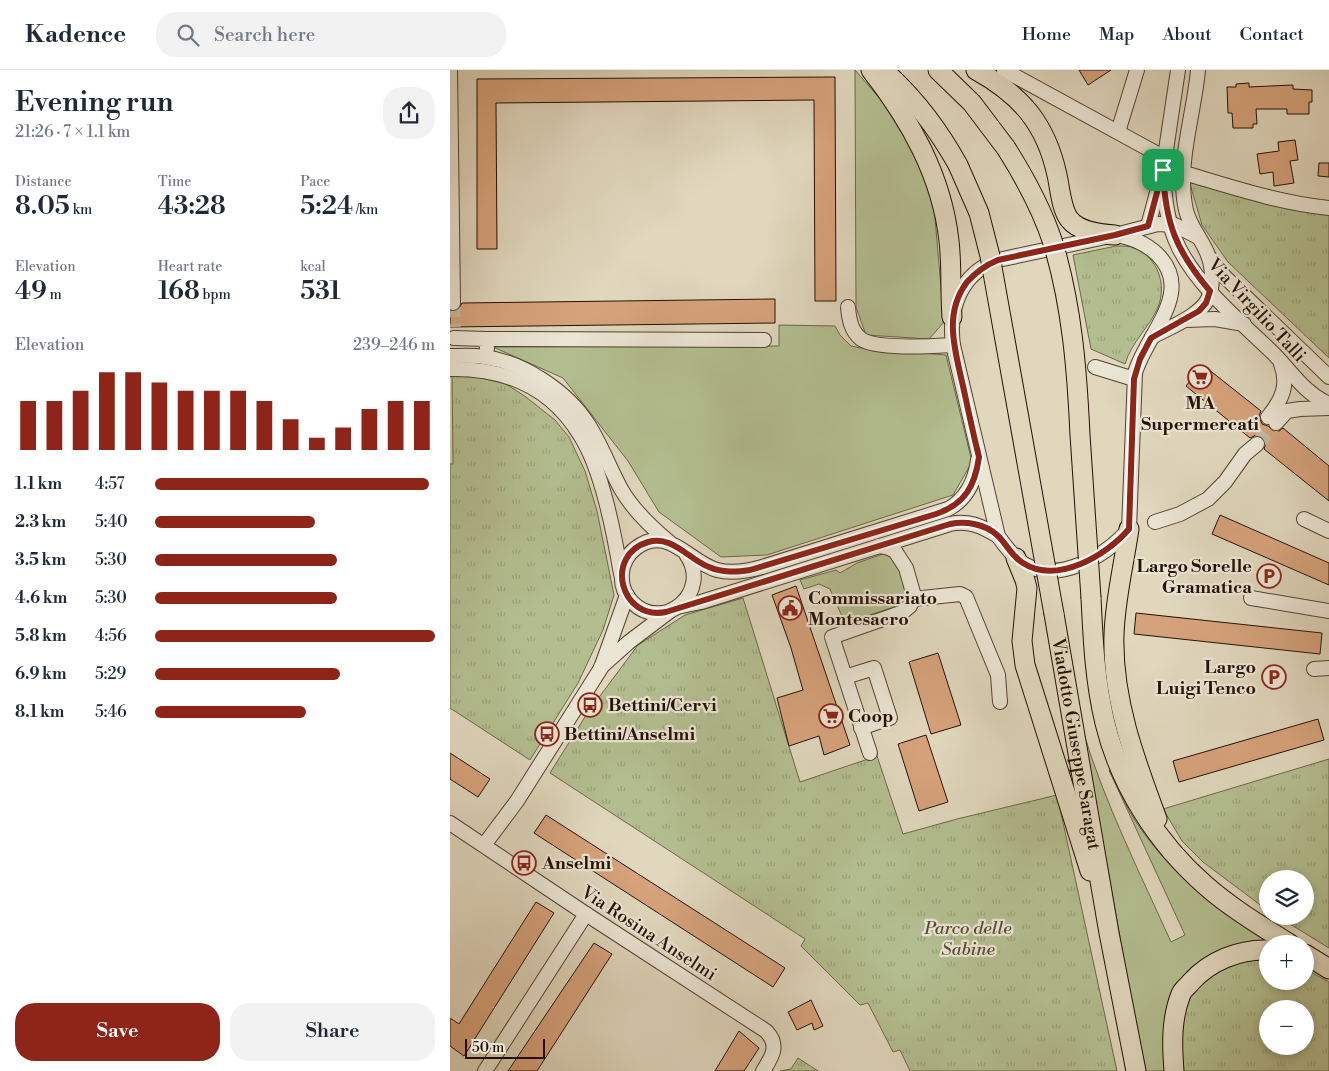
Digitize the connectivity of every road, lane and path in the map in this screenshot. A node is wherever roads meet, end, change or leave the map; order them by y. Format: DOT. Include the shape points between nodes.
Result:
graph roads {
  1 [pos="450,70"];
  2 [pos="871,70"];
  3 [pos="883,70"];
  4 [pos="938,70"];
  5 [pos="976,70"];
  6 [pos="1004,70"];
  7 [pos="1137,70"];
  8 [pos="1198,70"];
  9 [pos="1178,72"];
  10 [pos="1118,132"];
  11 [pos="1164,164"];
  12 [pos="1184,173"];
  13 [pos="1329,208"];
  14 [pos="1170,224"];
  15 [pos="1148,226"];
  16 [pos="1115,235"];
  17 [pos="1198,237"];
  18 [pos="1209,258"];
  19 [pos="1210,291"];
  20 [pos="453,303"];
  21 [pos="848,307"];
  22 [pos="952,317"];
  23 [pos="1178,322"];
  24 [pos="1244,324"];
  25 [pos="1151,338"];
  26 [pos="486,339"];
  27 [pos="764,340"];
  28 [pos="953,345"];
  29 [pos="487,357"];
  30 [pos="1278,359"];
  31 [pos="452,363"];
  32 [pos="1095,367"];
  33 [pos="1319,368"];
  34 [pos="1329,378"];
  35 [pos="1134,379"];
  36 [pos="1309,391"];
  37 [pos="1329,404"];
  38 [pos="1329,408"];
  39 [pos="1287,411"];
  40 [pos="1254,441"];
  41 [pos="979,457"];
  42 [pos="1304,519"];
  43 [pos="1155,522"];
  44 [pos="1129,529"];
  45 [pos="1329,531"];
  46 [pos="912,536"];
  47 [pos="998,536"];
  48 [pos="669,542"];
  49 [pos="879,546"];
  50 [pos="686,554"];
  51 [pos="1016,558"];
  52 [pos="906,568"];
  53 [pos="622,577"];
  54 [pos="627,595"];
  55 [pos="1251,598"];
  56 [pos="913,599"];
  57 [pos="673,609"];
  58 [pos="1329,610"];
  59 [pos="601,668"];
  60 [pos="1314,668"];
  61 [pos="1329,668"];
  62 [pos="845,677"];
  63 [pos="1000,702"];
  64 [pos="861,728"];
  65 [pos="870,754"];
  66 [pos="450,823"];
  67 [pos="484,844"];
  68 [pos="1168,846"];
  69 [pos="586,914"];
  70 [pos="1109,933"];
  71 [pos="1276,935"];
  72 [pos="1259,950"];
  73 [pos="1314,960"];
  74 [pos="1314,969"];
  75 [pos="1329,969"];
  76 [pos="1329,977"];
  77 [pos="485,1071"];
  78 [pos="763,1071"];
  79 [pos="1136,1071"];
  80 [pos="1174,1071"];
  1 -- 20 [label="street"];
  2 -- 22 [label="main road" via="913,132 940,192 950,240"];
  3 -- 70 [label="main road, Viadotto Giuseppe Saragat, bridge" via="926,114 958,164 979,213 989,250"];
  4 -- 68 [label="main road, Viadotto Giuseppe Saragat, bridge" via="972,104 1022,173 1040,211 1057,260 1072,330 1098,686 1117,760 1144,814"];
  5 -- 16 [label="main road" via="1010,91 1035,120 1050,149 1069,219 1087,230"];
  6 -- 10 [label="street"];
  7 -- 10 [label="street"];
  8 -- 12 [label="street"];
  9 -- 11 [label="street"];
  10 -- 11 [label="street"];
  11 -- 14 [label="street, Via Virgilio Talli"];
  11 -- 15 [label="street"];
  12 -- 13 [label="street" via="1256,195"];
  12 -- 17 [label="street" via="1186,209"];
  14 -- 15 [label="street"];
  14 -- 17 [label="street"];
  14 -- 19 [label="street, Via Virgilio Talli" via="1182,254"];
  15 -- 16 [label="street"];
  16 -- 22 [label="street" via="988,264 965,286"];
  16 -- 25 [label="street" via="1147,246 1168,271 1172,286 1170,299"];
  17 -- 18 [label="street"];
  18 -- 19 [label="street"];
  18 -- 33 [label="street, Via Virgilio Talli"];
  19 -- 23 [label="street" via="1201,308"];
  19 -- 24 [label="street, Via Virgilio Talli"];
  21 -- 28 [label="street" via="852,327 865,341 915,347"];
  22 -- 28 [label="street"];
  23 -- 24 [label="street" via="1208,318"];
  23 -- 25 [label="street"];
  24 -- 30 [label="street, Via Virgilio Talli"];
  25 -- 35 [label="street"];
  26 -- 27 [label="street"];
  26 -- 29 [label="street"];
  26 -- 31 [label="street" via="454,333"];
  28 -- 41 [label="street"];
  29 -- 31 [label="street"];
  29 -- 48 [label="street" via="533,375 574,405 591,428 624,494"];
  30 -- 36 [label="street, Via Virgilio Talli"];
  30 -- 39 [label="street" via="1284,373 1284,388 1272,420"];
  31 -- 53 [label="street" via="519,380 548,399 573,423 596,474"];
  32 -- 35 [label="street"];
  33 -- 34 [label="street, Via Virgilio Talli"];
  33 -- 36 [label="street" via="1319,378"];
  35 -- 44 [label="street"];
  36 -- 37 [label="street, Via Virgilio Talli"];
  36 -- 39 [label="street"];
  38 -- 39 [label="street"];
  40 -- 43 [label="street" via="1225,482 1208,499 1180,514"];
  41 -- 47 [label="street"];
  41 -- 50 [label="street" via="966,495 957,504 936,514 750,570 720,571"];
  42 -- 45 [label="street"];
  44 -- 51 [label="street" via="1101,555 1070,567 1039,569"];
  44 -- 68 [label="main road" via="1114,624 1116,681 1127,732"];
  46 -- 47 [label="street" via="960,522 978,525"];
  46 -- 49 [label="street"];
  46 -- 52 [label="street"];
  47 -- 51 [label="street"];
  48 -- 50 [label="street"];
  48 -- 53 [label="street" via="652,541 636,548 625,562"];
  49 -- 52 [label="street" via="895,551"];
  49 -- 57 [label="street"];
  50 -- 57 [label="street" via="693,567 694,582 688,597"];
  51 -- 70 [label="main road" via="1027,588 1022,645 1025,665"];
  52 -- 56 [label="street" via="914,591"];
  53 -- 54 [label="street"];
  54 -- 57 [label="street" via="636,606 646,611 659,613"];
  54 -- 59 [label="street"];
  55 -- 58 [label="street"];
  56 -- 62 [label="street" via="903,612 832,637"];
  56 -- 63 [label="street" via="960,594 966,597 998,675"];
  57 -- 59 [label="street"];
  59 -- 67 [label="street" via="522,793"];
  60 -- 61 [label="street"];
  62 -- 64 [label="street"];
  62 -- 64 [label="street" via="874,668 890,718"];
  64 -- 65 [label="street"];
  66 -- 67 [label="street, Via Rosina Anselmi"];
  67 -- 69 [label="street, Via Rosina Anselmi"];
  68 -- 71 [label="main road, Viadotto Giuseppe Saragat" via="1184,866 1207,886"];
  69 -- 77 [label="street"];
  69 -- 78 [label="street, Via Rosina Anselmi" via="766,1032 774,1043 774,1054"];
  70 -- 79 [label="main road, Viadotto Giuseppe Saragat"];
  72 -- 80 [label="main road" via="1219,960 1182,991 1173,1029"];
  73 -- 75 [label="main road"];
  74 -- 76 [label="main road"];
}
